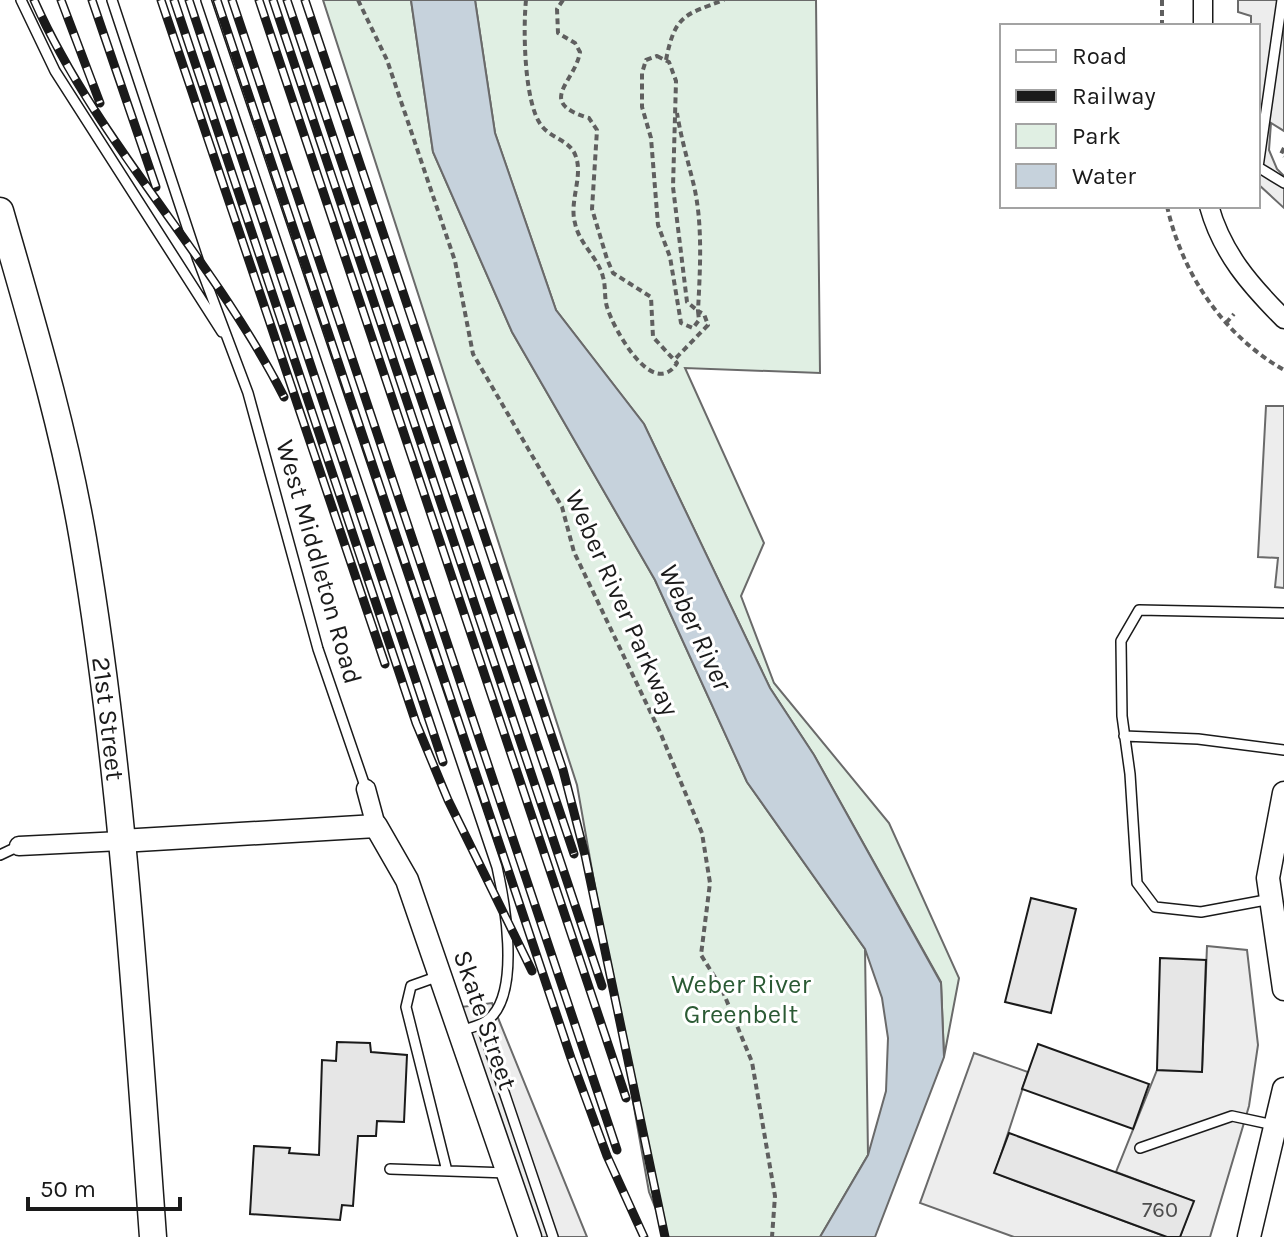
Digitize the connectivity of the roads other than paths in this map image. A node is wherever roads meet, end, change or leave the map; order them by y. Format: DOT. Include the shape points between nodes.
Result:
graph roads {
  1 [pos="21,0"];
  2 [pos="112,0"];
  3 [pos="206,0"];
  4 [pos="1203,0"];
  5 [pos="1282,0"];
  6 [pos="1203,24"];
  7 [pos="1260,153"];
  8 [pos="1260,168"];
  9 [pos="1284,183"];
  10 [pos="1210,208"];
  11 [pos="0,211"];
  12 [pos="1284,319"];
  13 [pos="232,347"];
  14 [pos="1284,613"];
  15 [pos="1124,736"];
  16 [pos="1284,750"];
  17 [pos="366,789"];
  18 [pos="1284,793"];
  19 [pos="376,826"];
  20 [pos="121,841"];
  21 [pos="19,846"];
  22 [pos="0,855"];
  23 [pos="1271,899"];
  24 [pos="440,975"];
  25 [pos="1284,989"];
  26 [pos="481,1024"];
  27 [pos="459,1032"];
  28 [pos="1284,1089"];
  29 [pos="1278,1126"];
  30 [pos="1140,1148"];
  31 [pos="390,1169"];
  32 [pos="447,1171"];
  33 [pos="508,1173"];
  34 [pos="153,1237"];
  35 [pos="530,1237"];
  36 [pos="553,1237"];
  37 [pos="1249,1237"];
  1 -- 13 [label="lane, West Middleton Road" via="55,71"];
  2 -- 13 [label="lane, West Middleton Road"];
  3 -- 26 [label="lane" via="497,867 506,917 507,982 501,1005"];
  4 -- 6 [label="street"];
  5 -- 7 [label="lane"];
  8 -- 9 [label="lane"];
  10 -- 12 [label="street" via="1217,236 1246,280"];
  11 -- 20 [label="main road, 21st Street" via="54,408 82,537"];
  13 -- 17 [label="lane, West Middleton Road" via="318,649"];
  14 -- 15 [label="lane" via="1139,610 1121,641"];
  15 -- 16 [label="lane"];
  15 -- 23 [label="lane" via="1137,883 1155,907 1201,912"];
  17 -- 19 [label="street, Skate Street"];
  18 -- 23 [label="street" via="1268,878"];
  19 -- 20 [label="street"];
  19 -- 24 [label="street, Skate Street" via="407,880"];
  20 -- 21 [label="street"];
  20 -- 34 [label="main road, 21st Street"];
  21 -- 22 [label="lane"];
  23 -- 25 [label="street"];
  24 -- 27 [label="street, Skate Street"];
  24 -- 32 [label="lane" via="411,986 406,1007"];
  26 -- 27 [label="lane"];
  26 -- 36 [label="lane"];
  27 -- 33 [label="street, Skate Street"];
  28 -- 29 [label="street"];
  29 -- 30 [label="lane" via="1232,1116"];
  29 -- 37 [label="street" via="1272,1169"];
  31 -- 32 [label="lane"];
  32 -- 33 [label="lane"];
  33 -- 35 [label="street, Skate Street"];
}
